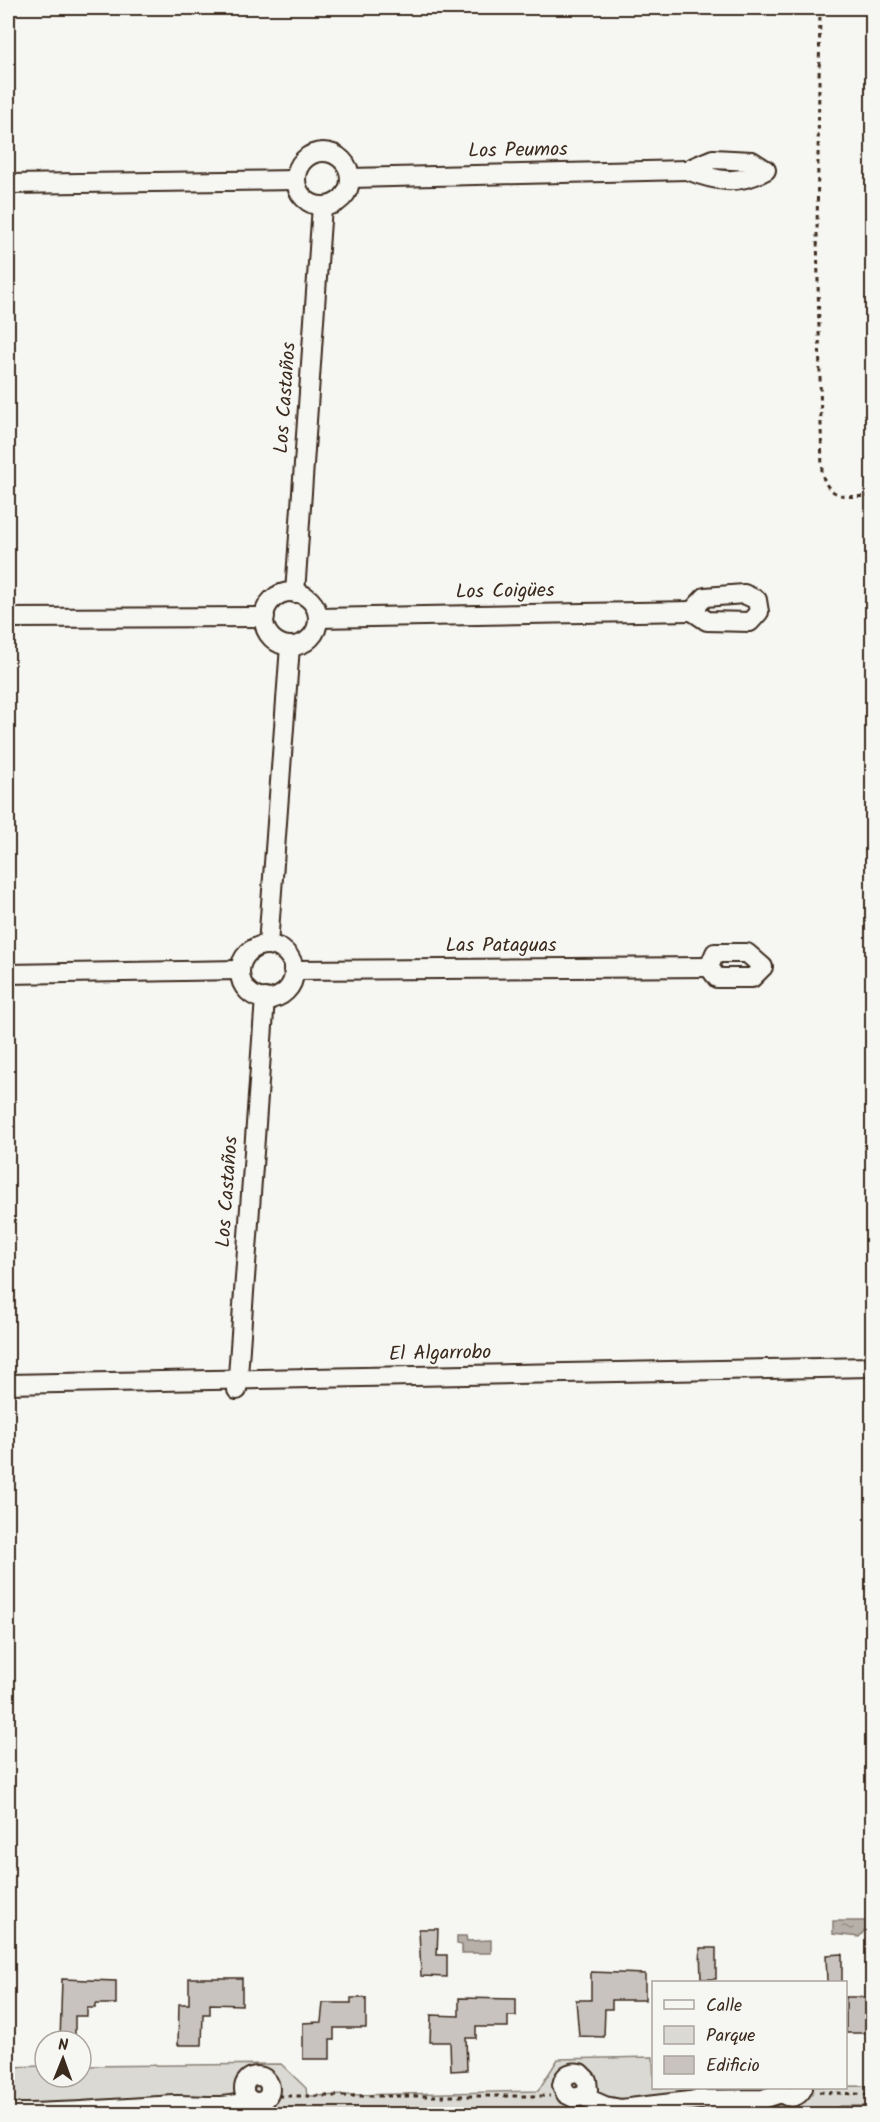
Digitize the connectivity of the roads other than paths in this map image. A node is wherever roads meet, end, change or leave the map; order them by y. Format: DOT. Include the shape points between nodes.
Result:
graph roads {
  1 [pos="687,170"];
  2 [pos="351,178"];
  3 [pos="296,180"];
  4 [pos="8,184"];
  5 [pos="322,206"];
  6 [pos="295,593"];
  7 [pos="692,611"];
  8 [pos="265,617"];
  9 [pos="8,618"];
  10 [pos="318,618"];
  11 [pos="290,646"];
  12 [pos="268,945"];
  13 [pos="709,967"];
  14 [pos="240,970"];
  15 [pos="293,970"];
  16 [pos="8,974"];
  17 [pos="264,998"];
  18 [pos="873,1367"];
  19 [pos="873,1380"];
  20 [pos="8,1384"];
  21 [pos="238,1384"];
  22 [pos="8,1394"];
  23 [pos="802,2089"];
  24 [pos="780,2090"];
  25 [pos="270,2093"];
  26 [pos="574,2095"];
  27 [pos="698,2107"];
  28 [pos="149,2111"];
  29 [pos="8,2112"];
  1 -- 2 [label="street, Los Peumos"];
  2 -- 3 [label="street" via="340,157 318,152 299,165"];
  2 -- 5 [label="street" via="343,198"];
  3 -- 4 [label="street"];
  3 -- 5 [label="street" via="304,198"];
  5 -- 6 [label="street, Los Castaños"];
  6 -- 8 [label="street" via="274,599"];
  6 -- 10 [label="street" via="314,604"];
  7 -- 10 [label="street, Los Coigües"];
  8 -- 9 [label="street"];
  8 -- 11 [label="street" via="272,637"];
  10 -- 11 [label="street" via="310,638"];
  11 -- 12 [label="street"];
  12 -- 14 [label="street" via="249,952"];
  12 -- 15 [label="street" via="286,953"];
  13 -- 15 [label="street, Las Pataguas"];
  14 -- 16 [label="street"];
  14 -- 17 [label="street" via="240,978 249,992"];
  15 -- 17 [label="street" via="285,991"];
  17 -- 21 [label="street, Los Castaños"];
  18 -- 21 [label="street, El Algarrobo"];
  19 -- 21 [label="street, El Algarrobo"];
  20 -- 21 [label="street, El Algarrobo"];
  21 -- 22 [label="street, El Algarrobo"];
  23 -- 24 [label="street" via="794,2096"];
  24 -- 27 [label="street" via="763,2099"];
  25 -- 28 [label="street" via="261,2076 244,2085 249,2099 235,2105"];
  26 -- 27 [label="street" via="621,2109"];
  28 -- 29 [label="street"];
}
